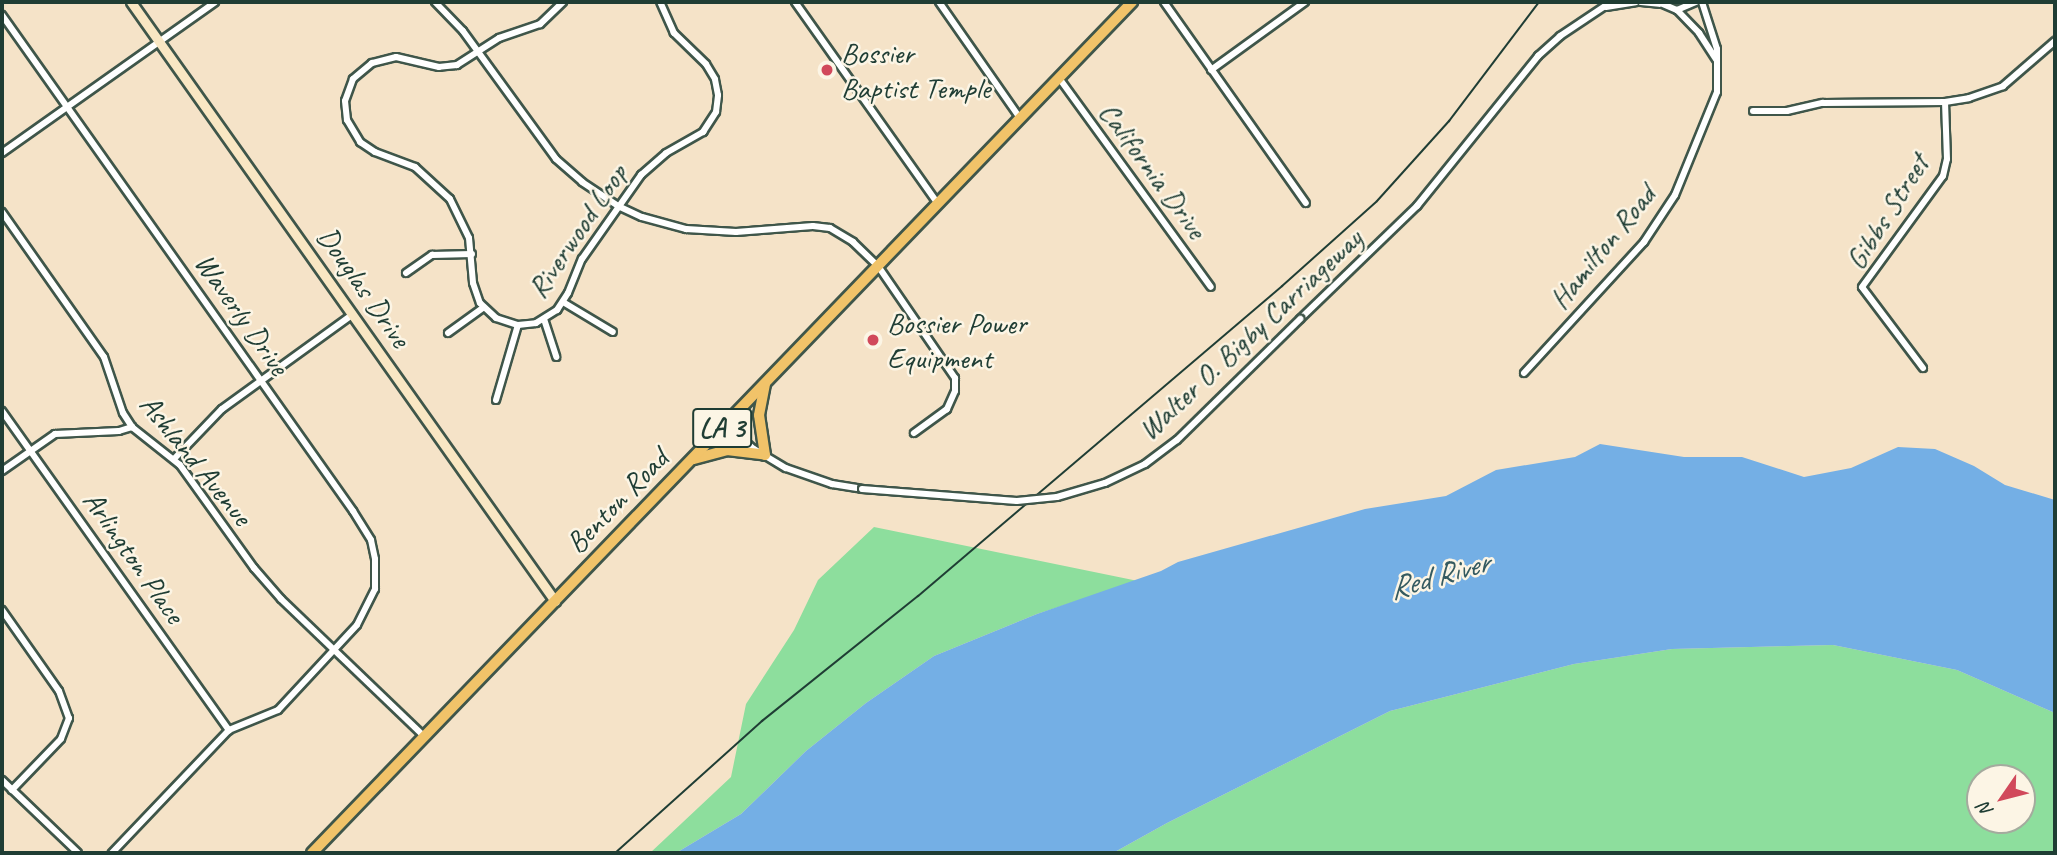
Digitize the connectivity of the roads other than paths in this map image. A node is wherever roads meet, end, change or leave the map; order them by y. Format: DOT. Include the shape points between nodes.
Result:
graph roads {
  1 [pos="131,2"];
  2 [pos="215,2"];
  3 [pos="435,2"];
  4 [pos="563,2"];
  5 [pos="660,2"];
  6 [pos="795,2"];
  7 [pos="939,2"];
  8 [pos="1132,2"];
  9 [pos="1164,2"];
  10 [pos="1305,2"];
  11 [pos="1611,2"];
  12 [pos="1638,2"];
  13 [pos="1696,2"];
  14 [pos="1702,2"];
  15 [pos="1659,3"];
  16 [pos="1604,8"];
  17 [pos="1677,10"];
  18 [pos="2,15"];
  19 [pos="2054,40"];
  20 [pos="159,41"];
  21 [pos="478,52"];
  22 [pos="1717,60"];
  23 [pos="1211,70"];
  24 [pos="1059,78"];
  25 [pos="1945,103"];
  26 [pos="67,107"];
  27 [pos="1753,111"];
  28 [pos="1020,118"];
  29 [pos="2,153"];
  30 [pos="1306,203"];
  31 [pos="938,204"];
  32 [pos="618,206"];
  33 [pos="2,212"];
  34 [pos="472,254"];
  35 [pos="878,266"];
  36 [pos="406,273"];
  37 [pos="1211,287"];
  38 [pos="563,302"];
  39 [pos="484,307"];
  40 [pos="353,314"];
  41 [pos="544,319"];
  42 [pos="518,325"];
  43 [pos="613,332"];
  44 [pos="448,333"];
  45 [pos="556,357"];
  46 [pos="1923,368"];
  47 [pos="1524,373"];
  48 [pos="260,380"];
  49 [pos="767,381"];
  50 [pos="496,400"];
  51 [pos="2,411"];
  52 [pos="725,424"];
  53 [pos="132,426"];
  54 [pos="914,433"];
  55 [pos="30,451"];
  56 [pos="765,455"];
  57 [pos="174,459"];
  58 [pos="691,460"];
  59 [pos="2,471"];
  60 [pos="555,601"];
  61 [pos="2,610"];
  62 [pos="334,650"];
  63 [pos="229,730"];
  64 [pos="425,737"];
  65 [pos="2,780"];
  66 [pos="12,790"];
  67 [pos="78,853"];
  68 [pos="112,853"];
  69 [pos="312,853"];
  1 -- 20 [label="street, Douglas Drive"];
  2 -- 20 [label="street"];
  3 -- 21 [label="street"];
  4 -- 21 [label="street, Riverwood Loop" via="540,24 499,38"];
  5 -- 32 [label="street, Riverwood Loop" via="674,33 711,71 718,87 718,104 703,132 648,167"];
  6 -- 31 [label="street"];
  7 -- 28 [label="street"];
  8 -- 24 [label="main road, Benton Road / LA 3"];
  9 -- 23 [label="street"];
  10 -- 23 [label="street"];
  11 -- 16 [label="street, Walter O. Bigby Carriageway"];
  12 -- 15 [label="street, Walter O. Bigby Carriageway"];
  12 -- 16 [label="street, Walter O. Bigby Carriageway"];
  13 -- 17 [label="street"];
  14 -- 22 [label="street, Hamilton Road"];
  15 -- 17 [label="street, Walter O. Bigby Carriageway"];
  16 -- 56 [label="street, Walter O. Bigby Carriageway, bridge" via="1560,36 1538,57 1417,206 1177,440 1144,464 1105,483 1058,497 1017,501 862,489 809,478"];
  17 -- 22 [label="street"];
  18 -- 26 [label="street, Waverly Drive"];
  19 -- 25 [label="street" via="2003,86"];
  20 -- 26 [label="street"];
  20 -- 40 [label="street, Douglas Drive"];
  21 -- 32 [label="street" via="556,159"];
  21 -- 34 [label="street, Riverwood Loop" via="445,68 396,57 381,59 354,79 345,101 347,120 360,142 415,167 450,199 466,227"];
  22 -- 47 [label="street, Hamilton Road" via="1717,92 1675,195 1644,242"];
  23 -- 30 [label="street"];
  24 -- 28 [label="main road, Benton Road / LA 3"];
  24 -- 37 [label="street, California Drive"];
  25 -- 27 [label="street" via="1823,103 1787,111"];
  25 -- 46 [label="street, Gibbs Street" via="1947,159 1943,176 1862,287"];
  26 -- 29 [label="street"];
  26 -- 48 [label="street, Waverly Drive"];
  28 -- 31 [label="main road, Benton Road / LA 3"];
  31 -- 35 [label="main road, Benton Road / LA 3"];
  32 -- 35 [label="street" via="695,230 822,226 853,242"];
  32 -- 38 [label="street, Riverwood Loop" via="582,259"];
  33 -- 53 [label="street, Ashland Avenue" via="104,358"];
  34 -- 36 [label="street" via="432,255"];
  34 -- 39 [label="street, Riverwood Loop" via="472,283"];
  35 -- 49 [label="main road, Benton Road / LA 3"];
  35 -- 54 [label="street" via="955,379 947,409"];
  38 -- 41 [label="street, Riverwood Loop"];
  38 -- 43 [label="street"];
  39 -- 42 [label="street, Riverwood Loop" via="496,318"];
  39 -- 44 [label="street"];
  40 -- 48 [label="street"];
  40 -- 60 [label="street, Douglas Drive"];
  41 -- 42 [label="street, Riverwood Loop"];
  41 -- 45 [label="street"];
  42 -- 50 [label="street"];
  48 -- 57 [label="street" via="222,409"];
  48 -- 62 [label="street, Waverly Drive" via="362,524 373,549 376,579 372,600 358,625"];
  49 -- 52 [label="main road, Benton Road / LA 3"];
  49 -- 56 [label="main road" via="759,415"];
  51 -- 55 [label="street, Arlington Place"];
  52 -- 56 [label="street, Walter O. Bigby Carriageway"];
  52 -- 58 [label="main road, Benton Road / LA 3"];
  53 -- 55 [label="street" via="119,431 61,433"];
  53 -- 57 [label="street, Ashland Avenue"];
  55 -- 59 [label="street"];
  55 -- 63 [label="street, Arlington Place"];
  56 -- 58 [label="main road" via="727,450"];
  57 -- 62 [label="street, Ashland Avenue" via="262,578"];
  58 -- 60 [label="main road, Benton Road / LA 3"];
  60 -- 64 [label="main road, Benton Road / LA 3"];
  61 -- 66 [label="street" via="59,691 69,718 61,739"];
  62 -- 63 [label="street, Waverly Drive" via="278,710"];
  62 -- 64 [label="street, Ashland Avenue"];
  63 -- 68 [label="street"];
  64 -- 69 [label="main road, Benton Road / LA 3"];
  65 -- 66 [label="street"];
  66 -- 67 [label="street"];
}
